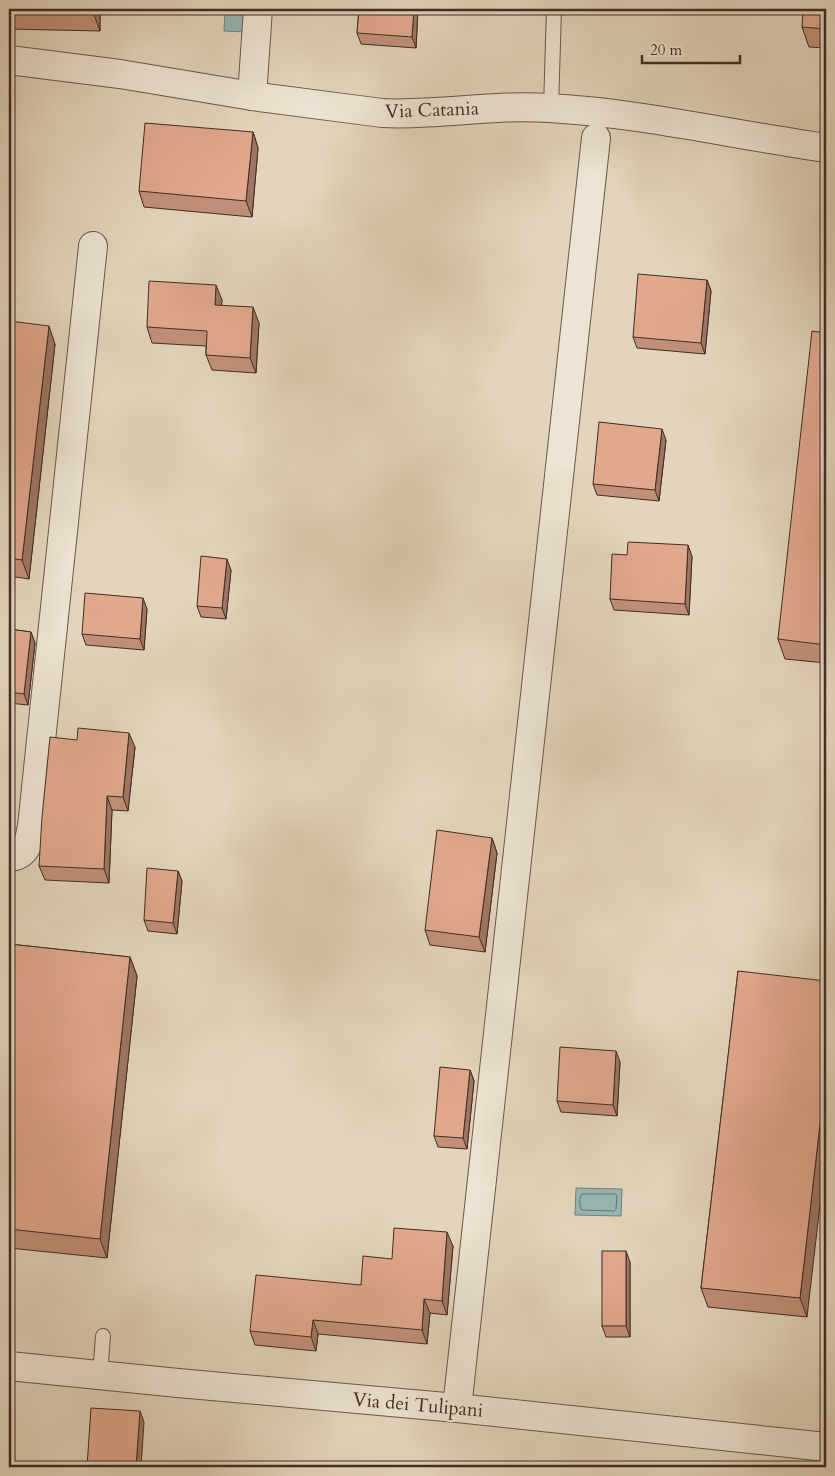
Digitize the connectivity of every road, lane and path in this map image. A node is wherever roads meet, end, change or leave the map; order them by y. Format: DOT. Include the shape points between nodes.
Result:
graph roads {
  1 [pos="258,9"];
  2 [pos="554,9"];
  3 [pos="9,60"];
  4 [pos="252,96"];
  5 [pos="551,108"];
  6 [pos="596,138"];
  7 [pos="826,148"];
  8 [pos="93,246"];
  9 [pos="9,857"];
  10 [pos="103,1336"];
  11 [pos="9,1366"];
  12 [pos="100,1375"];
  13 [pos="457,1408"];
  14 [pos="826,1446"];
  1 -- 4 [label="street"];
  2 -- 5 [label="lane"];
  3 -- 4 [label="street, Via Catania" via="128,75"];
  4 -- 5 [label="street, Via Catania" via="402,114 500,107"];
  5 -- 7 [label="street, Via Catania" via="661,120"];
  6 -- 13 [label="street"];
  8 -- 9 [label="street" via="32,826 24,851 16,857"];
  10 -- 12 [label="lane"];
  11 -- 12 [label="street, Via dei Tulipani"];
  12 -- 13 [label="street, Via dei Tulipani"];
  13 -- 14 [label="street, Via dei Tulipani"];
}
